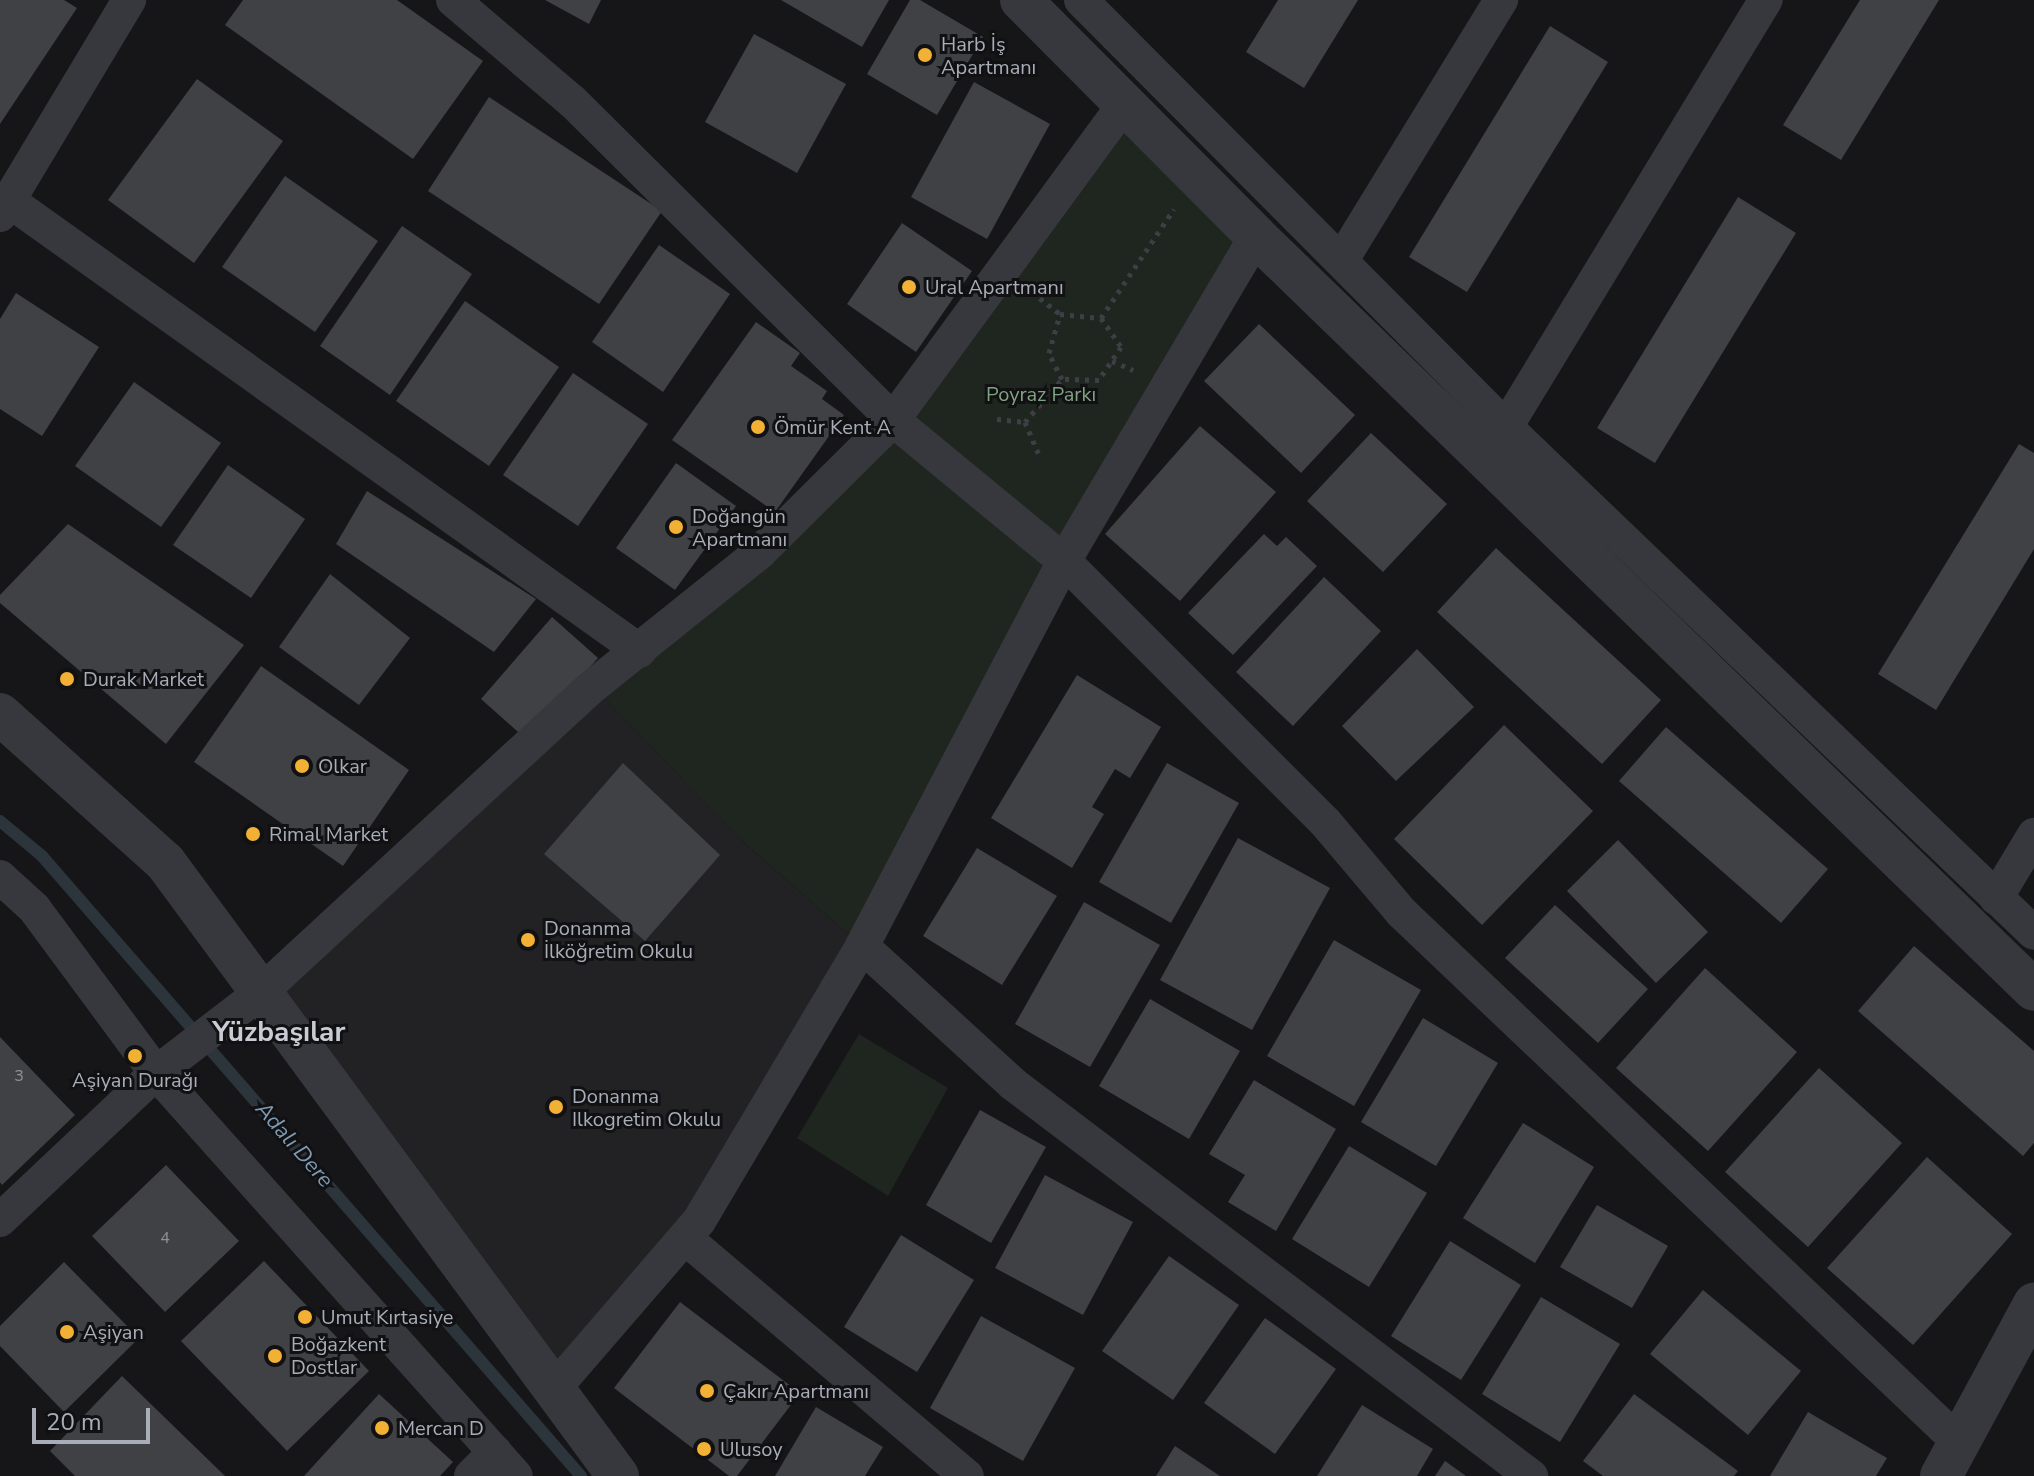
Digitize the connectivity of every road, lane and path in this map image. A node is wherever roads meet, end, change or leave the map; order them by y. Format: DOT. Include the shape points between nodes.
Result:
graph roads {
  1 [pos="129,0"];
  2 [pos="453,0"];
  3 [pos="1021,0"];
  4 [pos="1081,0"];
  5 [pos="1501,0"];
  6 [pos="1766,0"];
  7 [pos="1124,104"];
  8 [pos="1196,176"];
  9 [pos="4,208"];
  10 [pos="1256,236"];
  11 [pos="1343,258"];
  12 [pos="1101,318"];
  13 [pos="1062,379"];
  14 [pos="997,419"];
  15 [pos="893,420"];
  16 [pos="1025,422"];
  17 [pos="1506,427"];
  18 [pos="1038,453"];
  19 [pos="1064,561"];
  20 [pos="640,651"];
  21 [pos="0,714"];
  22 [pos="2034,835"];
  23 [pos="0,877"];
  24 [pos="1996,898"];
  25 [pos="2034,933"];
  26 [pos="862,946"];
  27 [pos="2034,990"];
  28 [pos="261,992"];
  29 [pos="156,1073"];
  30 [pos="0,1220"];
  31 [pos="685,1238"];
  32 [pos="2034,1304"];
  33 [pos="553,1390"];
  34 [pos="1950,1459"];
  35 [pos="505,1464"];
  36 [pos="471,1476"];
  37 [pos="618,1476"];
  38 [pos="967,1476"];
  39 [pos="1531,1476"];
  1 -- 9 [label="street"];
  2 -- 15 [label="street" via="573,102"];
  3 -- 7 [label="street"];
  4 -- 11 [label="street"];
  5 -- 11 [label="street"];
  6 -- 17 [label="street"];
  7 -- 8 [label="street"];
  7 -- 15 [label="street"];
  8 -- 10 [label="street"];
  8 -- 12 [label="path"];
  9 -- 20 [label="street"];
  10 -- 19 [label="street"];
  10 -- 27 [label="street"];
  11 -- 17 [label="street"];
  12 -- 13 [label="path" via="1060,314 1049,353"];
  12 -- 13 [label="path" via="1121,347 1099,380"];
  13 -- 16 [label="path"];
  14 -- 16 [label="path"];
  15 -- 19 [label="street"];
  15 -- 20 [label="street" via="759,553"];
  16 -- 18 [label="path"];
  17 -- 24 [label="street"];
  19 -- 26 [label="street"];
  19 -- 34 [label="street" via="1325,822 1402,913"];
  20 -- 28 [label="street" via="582,697"];
  21 -- 28 [label="street" via="165,862"];
  22 -- 24 [label="street"];
  23 -- 29 [label="street" via="34,908"];
  24 -- 25 [label="street"];
  26 -- 31 [label="street"];
  26 -- 39 [label="street" via="1013,1084"];
  28 -- 29 [label="street"];
  28 -- 33 [label="street"];
  29 -- 30 [label="street"];
  29 -- 35 [label="street"];
  31 -- 33 [label="street"];
  31 -- 38 [label="street"];
  32 -- 34 [label="street"];
  33 -- 37 [label="street"];
  35 -- 36 [label="street"];
}
